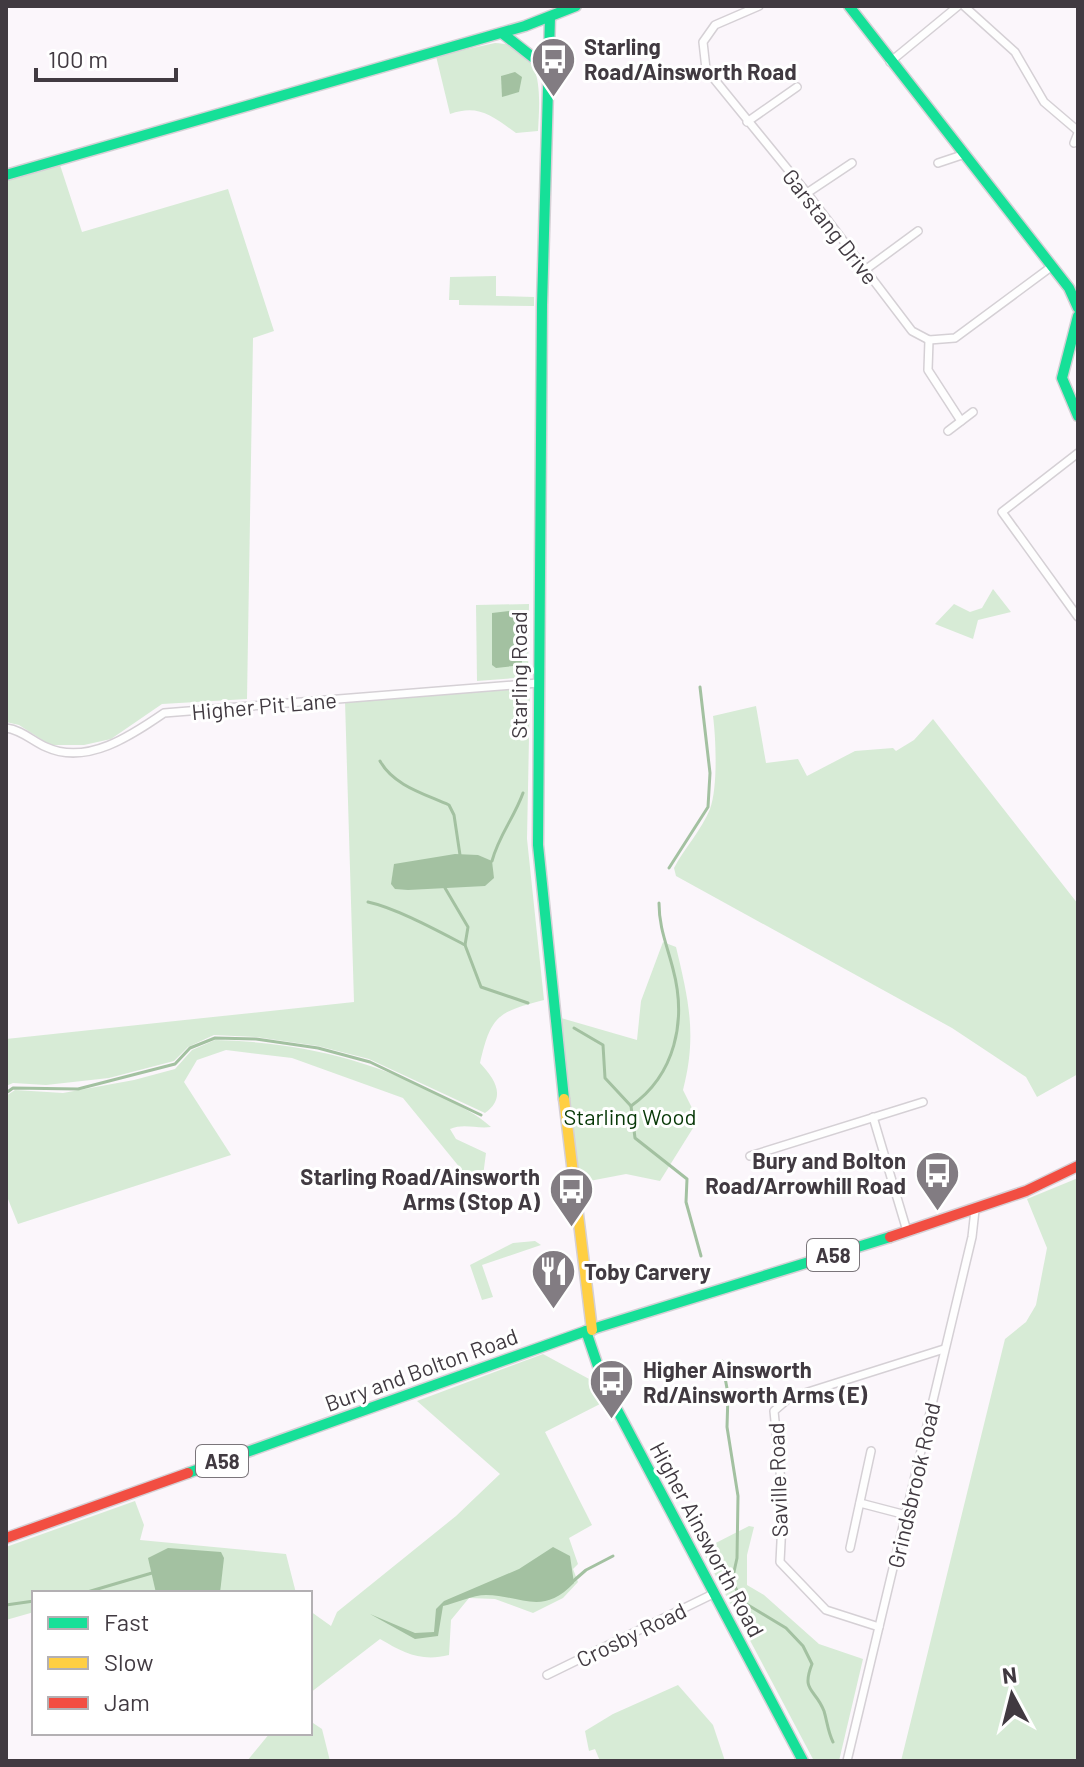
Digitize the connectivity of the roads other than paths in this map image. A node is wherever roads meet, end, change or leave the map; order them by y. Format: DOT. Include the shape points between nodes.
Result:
graph roads {
  1 [pos="576,6"];
  2 [pos="759,6"];
  3 [pos="849,6"];
  4 [pos="961,6"];
  5 [pos="550,17"];
  6 [pos="502,33"];
  7 [pos="890,62"];
  8 [pos="549,70"];
  9 [pos="797,88"];
  10 [pos="747,122"];
  11 [pos="1078,132"];
  12 [pos="1074,143"];
  13 [pos="962,155"];
  14 [pos="852,163"];
  15 [pos="938,163"];
  16 [pos="6,175"];
  17 [pos="807,193"];
  18 [pos="918,231"];
  19 [pos="1051,267"];
  20 [pos="865,270"];
  21 [pos="1073,285"];
  22 [pos="1078,308"];
  23 [pos="1078,316"];
  24 [pos="929,340"];
  25 [pos="973,412"];
  26 [pos="1078,416"];
  27 [pos="961,421"];
  28 [pos="948,431"];
  29 [pos="1078,453"];
  30 [pos="1078,617"];
  31 [pos="538,683"];
  32 [pos="6,728"];
  33 [pos="923,1102"];
  34 [pos="873,1117"];
  35 [pos="750,1156"];
  36 [pos="1078,1166"];
  37 [pos="976,1209"];
  38 [pos="907,1233"];
  39 [pos="589,1331"];
  40 [pos="944,1349"];
  41 [pos="871,1451"];
  42 [pos="860,1503"];
  43 [pos="906,1515"];
  44 [pos="6,1538"];
  45 [pos="850,1548"];
  46 [pos="715,1593"];
  47 [pos="879,1627"];
  48 [pos="547,1675"];
  49 [pos="803,1761"];
  50 [pos="847,1761"];
  1 -- 5 [label="main road"];
  2 -- 10 [label="street, Garstang Drive" via="715,25 703,42 706,69"];
  3 -- 7 [label="main road"];
  4 -- 7 [label="street"];
  4 -- 11 [label="street" via="1015,52 1044,102"];
  5 -- 6 [label="main road"];
  5 -- 8 [label="main road, Starling Road"];
  6 -- 8 [label="main road"];
  6 -- 16 [label="main road"];
  7 -- 13 [label="main road"];
  8 -- 31 [label="main road, Starling Road"];
  9 -- 10 [label="street"];
  10 -- 17 [label="street, Garstang Drive"];
  11 -- 12 [label="street"];
  13 -- 15 [label="street"];
  13 -- 19 [label="main road"];
  14 -- 17 [label="street"];
  17 -- 20 [label="street, Garstang Drive"];
  18 -- 20 [label="street"];
  19 -- 21 [label="main road"];
  19 -- 24 [label="street" via="955,338"];
  20 -- 24 [label="street, Garstang Drive" via="912,331"];
  21 -- 22 [label="main road"];
  23 -- 26 [label="main road" via="1060,377 1062,395"];
  24 -- 27 [label="street" via="928,370"];
  25 -- 27 [label="street"];
  27 -- 28 [label="street"];
  29 -- 30 [label="street" via="1002,512"];
  31 -- 32 [label="street, Higher Pit Lane" via="164,713 122,742 79,752 48,749"];
  31 -- 39 [label="main road, Starling Road" via="538,845"];
  33 -- 34 [label="street"];
  34 -- 35 [label="street"];
  34 -- 38 [label="street"];
  36 -- 37 [label="main road, Bury and Bolton Road / A58"];
  37 -- 38 [label="main road, Bury and Bolton Road / A58"];
  37 -- 40 [label="street, Grindsbrook Road"];
  38 -- 39 [label="main road, Bury and Bolton Road / A58"];
  39 -- 44 [label="main road, Bury and Bolton Road / A58"];
  39 -- 46 [label="main road, Higher Ainsworth Road" via="605,1387"];
  40 -- 43 [label="street, Grindsbrook Road"];
  40 -- 47 [label="street, Saville Road" via="789,1398 774,1411 783,1502 780,1562 826,1610"];
  41 -- 42 [label="street"];
  42 -- 43 [label="street"];
  42 -- 45 [label="street"];
  43 -- 47 [label="street, Grindsbrook Road"];
  46 -- 48 [label="street, Crosby Road"];
  46 -- 49 [label="main road, Higher Ainsworth Road"];
  47 -- 50 [label="street, Grindsbrook Road"];
}
